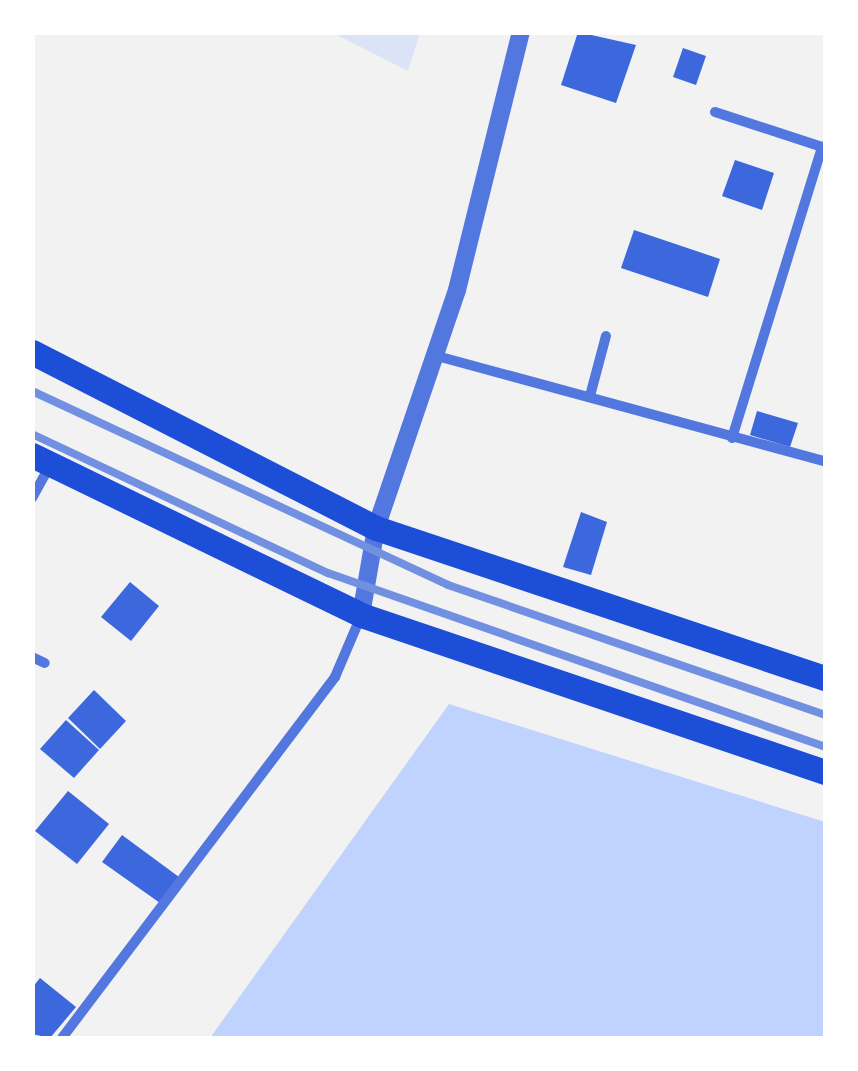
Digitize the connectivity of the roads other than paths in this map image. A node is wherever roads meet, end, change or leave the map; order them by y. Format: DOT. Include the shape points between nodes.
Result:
graph roads {
  1 [pos="521,32"];
  2 [pos="715,112"];
  3 [pos="824,148"];
  4 [pos="606,336"];
  5 [pos="32,352"];
  6 [pos="437,356"];
  7 [pos="590,396"];
  8 [pos="732,438"];
  9 [pos="42,459"];
  10 [pos="826,462"];
  11 [pos="32,498"];
  12 [pos="376,528"];
  13 [pos="361,615"];
  14 [pos="32,657"];
  15 [pos="45,664"];
  16 [pos="826,679"];
  17 [pos="826,772"];
  18 [pos="62,1038"];
  1 -- 6 [label="street"];
  2 -- 3 [label="street"];
  3 -- 8 [label="street"];
  4 -- 7 [label="street"];
  5 -- 12 [label="main road"];
  6 -- 7 [label="street"];
  6 -- 12 [label="street"];
  7 -- 8 [label="street"];
  8 -- 10 [label="street"];
  9 -- 11 [label="street"];
  9 -- 13 [label="main road"];
  12 -- 13 [label="street"];
  12 -- 16 [label="main road"];
  13 -- 17 [label="main road"];
  13 -- 18 [label="street" via="336,676"];
  14 -- 15 [label="street"];
}
